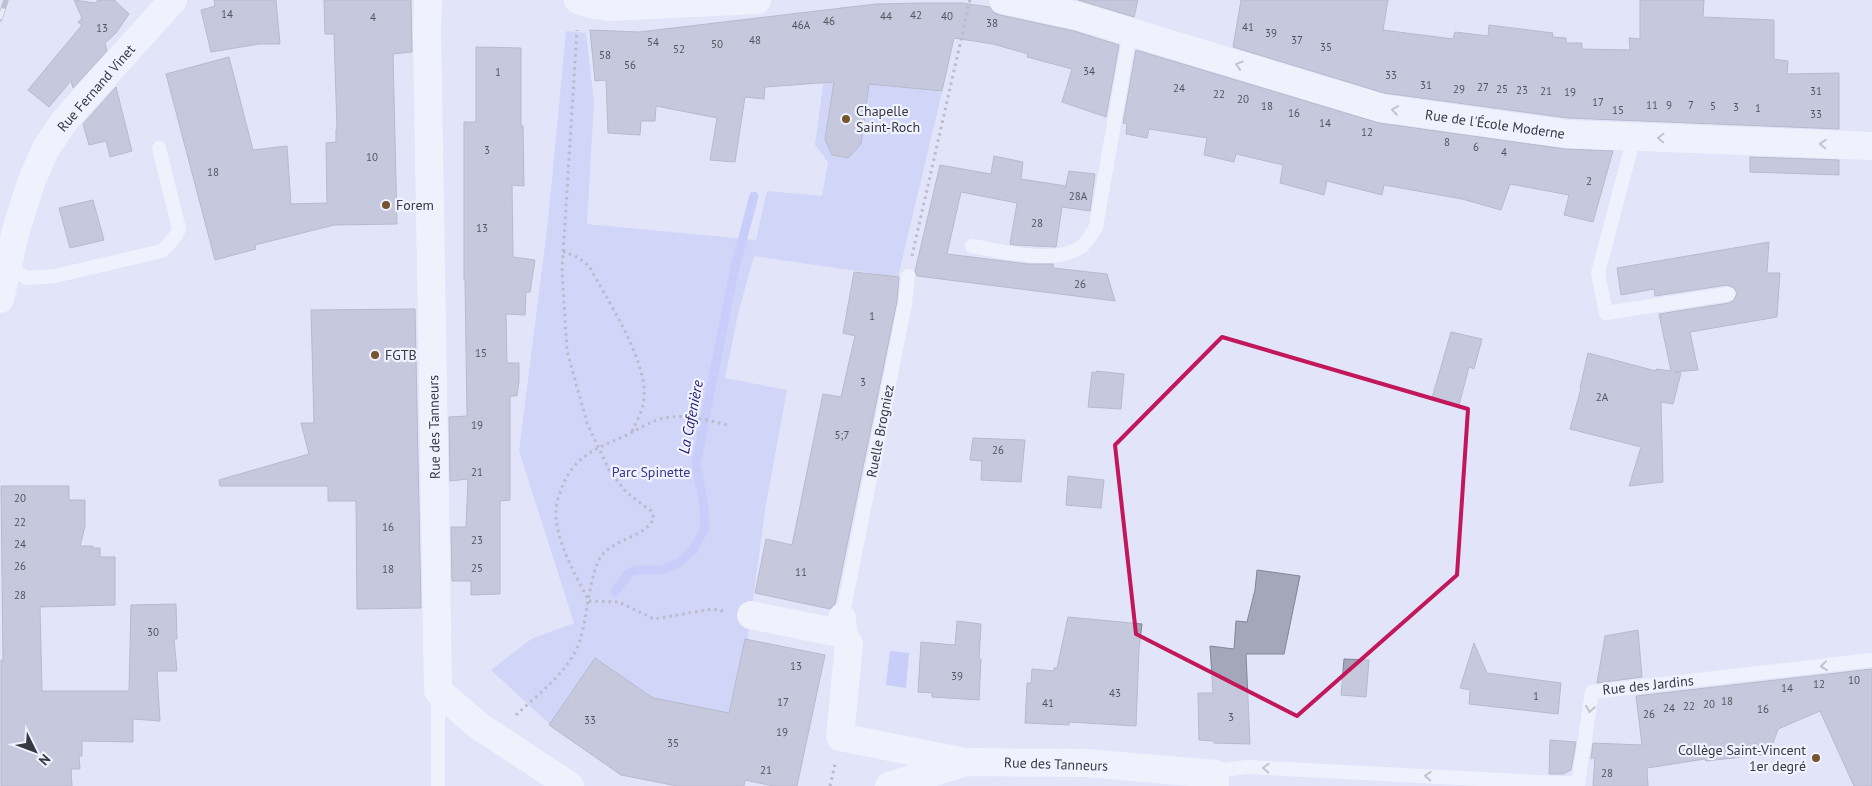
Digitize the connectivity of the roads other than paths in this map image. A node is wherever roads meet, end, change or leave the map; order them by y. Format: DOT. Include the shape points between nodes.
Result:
graph roads {
  1 [pos="173,0"];
  2 [pos="428,0"];
  3 [pos="757,0"];
  4 [pos="1003,0"];
  5 [pos="580,1"];
  6 [pos="1130,32"];
  7 [pos="1634,136"];
  8 [pos="1872,146"];
  9 [pos="159,148"];
  10 [pos="972,246"];
  11 [pos="8,264"];
  12 [pos="908,276"];
  13 [pos="1728,294"];
  14 [pos="0,299"];
  15 [pos="751,615"];
  16 [pos="843,626"];
  17 [pos="1872,660"];
  18 [pos="438,691"];
  19 [pos="966,762"];
  20 [pos="1215,780"];
  21 [pos="896,785"];
  22 [pos="438,786"];
  23 [pos="570,786"];
  1 -- 11 [label="street, Rue Fernand Vinet" via="66,119 46,148 32,180"];
  2 -- 18 [label="street, Rue des Tanneurs"];
  3 -- 5 [label="street" via="609,7"];
  4 -- 6 [label="street, Rue de l'École Moderne" via="1078,16"];
  7 -- 6 [label="street, Rue de l'École Moderne, one-way" via="1566,134 1381,108"];
  6 -- 10 [label="lane" via="1096,227 1083,245 1067,254 1047,257"];
  8 -- 7 [label="street, Rue de l'École Moderne, one-way"];
  7 -- 13 [label="lane" via="1598,273 1606,313"];
  9 -- 11 [label="lane" via="178,229 162,251 35,279 21,276"];
  11 -- 14 [label="street, Rue Fernand Vinet"];
  12 -- 16 [label="lane, Ruelle Brogniez"];
  15 -- 16 [label="street"];
  16 -- 19 [label="street, Ruelle Brogniez" via="849,644 840,737"];
  17 -- 20 [label="lane, Rue des Jardins, one-way" via="1592,692 1578,784 1247,766 1225,770"];
  18 -- 22 [label="lane"];
  18 -- 23 [label="street" via="479,726"];
  19 -- 20 [label="street, Rue des Tanneurs" via="1085,763"];
  19 -- 21 [label="street, Rue des Tanneurs"];
}
